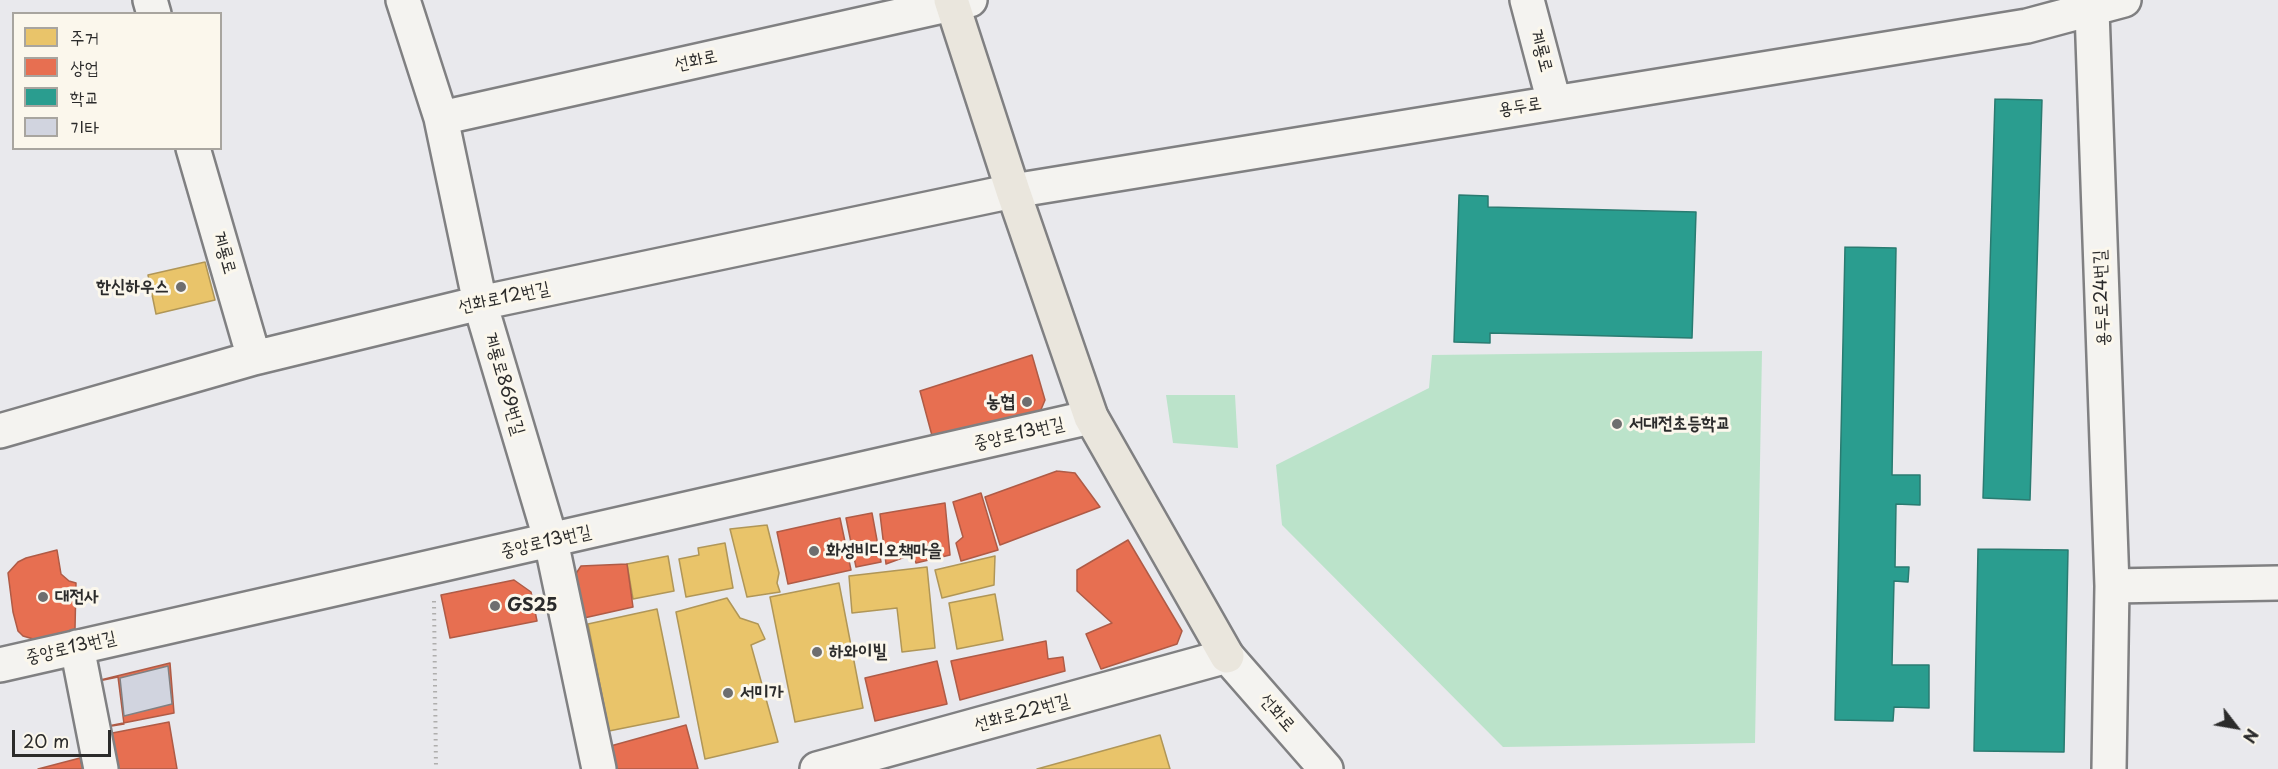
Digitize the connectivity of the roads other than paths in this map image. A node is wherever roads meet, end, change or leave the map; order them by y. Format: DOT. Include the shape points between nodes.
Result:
graph roads {
  1 [pos="403,0"];
  2 [pos="1527,0"];
  3 [pos="2124,0"];
  4 [pos="957,2"];
  5 [pos="2092,10"];
  6 [pos="2024,13"];
  7 [pos="1554,102"];
  8 [pos="441,118"];
  9 [pos="194,150"];
  10 [pos="1013,191"];
  11 [pos="480,303"];
  12 [pos="254,358"];
  13 [pos="1091,417"];
  14 [pos="0,431"];
  15 [pos="551,542"];
  16 [pos="2278,584"];
  17 [pos="2112,586"];
  18 [pos="77,647"];
  19 [pos="1227,656"];
  20 [pos="0,665"];
  21 [pos="101,769"];
  22 [pos="599,769"];
  23 [pos="817,769"];
  24 [pos="1326,769"];
  25 [pos="2109,769"];
  1 -- 8 [label="street, 계룡로869번길"];
  2 -- 7 [label="street, 계룡로"];
  3 -- 5 [label="street, 용두로"];
  4 -- 8 [label="street, 선화로"];
  4 -- 10 [label="main road"];
  5 -- 6 [label="street, 용두로"];
  5 -- 17 [label="street, 용두로24번길"];
  6 -- 7 [label="street, 용두로"];
  7 -- 10 [label="street, 용두로"];
  8 -- 11 [label="street, 계룡로869번길"];
  9 -- 12 [label="street, 계룡로"];
  10 -- 11 [label="street, 선화로12번길"];
  10 -- 13 [label="main road"];
  11 -- 12 [label="street, 선화로12번길"];
  11 -- 15 [label="street, 계룡로869번길"];
  12 -- 14 [label="street, 선화로12번길"];
  13 -- 15 [label="street, 중앙로13번길"];
  13 -- 19 [label="main road"];
  15 -- 18 [label="street, 중앙로13번길"];
  15 -- 22 [label="street, 계룡로869번길"];
  16 -- 17 [label="street"];
  17 -- 25 [label="street, 용두로24번길"];
  18 -- 20 [label="street, 중앙로13번길"];
  18 -- 21 [label="street"];
  19 -- 23 [label="street, 선화로22번길"];
  19 -- 24 [label="street, 선화로"];
}
